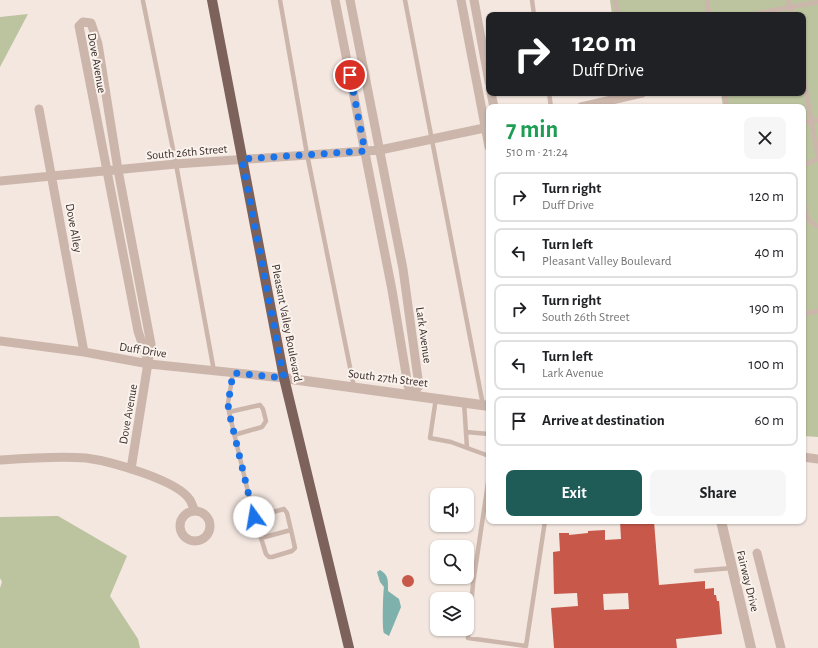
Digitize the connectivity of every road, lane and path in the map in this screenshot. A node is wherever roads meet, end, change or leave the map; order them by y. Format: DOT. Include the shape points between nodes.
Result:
graph roads {
  1 [pos="212,0"];
  2 [pos="280,0"];
  3 [pos="335,0"];
  4 [pos="350,0"];
  5 [pos="405,0"];
  6 [pos="461,0"];
  7 [pos="474,0"];
  8 [pos="532,0"];
  9 [pos="615,0"];
  10 [pos="706,0"];
  11 [pos="788,0"];
  12 [pos="143,1"];
  13 [pos="818,2"];
  14 [pos="791,7"];
  15 [pos="534,12"];
  16 [pos="617,12"];
  17 [pos="708,12"];
  18 [pos="764,12"];
  19 [pos="792,12"];
  20 [pos="482,46"];
  21 [pos="470,48"];
  22 [pos="486,67"];
  23 [pos="806,92"];
  24 [pos="632,96"];
  25 [pos="606,104"];
  26 [pos="39,109"];
  27 [pos="818,120"];
  28 [pos="811,121"];
  29 [pos="486,122"];
  30 [pos="806,122"];
  31 [pos="486,127"];
  32 [pos="432,139"];
  33 [pos="380,150"];
  34 [pos="365,151"];
  35 [pos="307,154"];
  36 [pos="818,158"];
  37 [pos="242,159"];
  38 [pos="176,164"];
  39 [pos="806,164"];
  40 [pos="118,170"];
  41 [pos="105,171"];
  42 [pos="52,176"];
  43 [pos="0,181"];
  44 [pos="806,212"];
  45 [pos="818,226"];
  46 [pos="818,311"];
  47 [pos="806,313"];
  48 [pos="0,341"];
  49 [pos="84,352"];
  50 [pos="149,364"];
  51 [pos="214,371"];
  52 [pos="233,373"];
  53 [pos="284,378"];
  54 [pos="354,387"];
  55 [pos="412,394"];
  56 [pos="436,398"];
  57 [pos="464,402"];
  58 [pos="486,405"];
  59 [pos="229,412"];
  60 [pos="466,432"];
  61 [pos="486,434"];
  62 [pos="234,435"];
  63 [pos="467,448"];
  64 [pos="486,455"];
  65 [pos="806,457"];
  66 [pos="818,459"];
  67 [pos="0,460"];
  68 [pos="131,469"];
  69 [pos="486,496"];
  70 [pos="195,511"];
  71 [pos="254,517"];
  72 [pos="545,524"];
  73 [pos="722,524"];
  74 [pos="291,530"];
  75 [pos="261,538"];
  76 [pos="757,553"];
  77 [pos="732,568"];
  78 [pos="696,571"];
  79 [pos="349,648"];
  80 [pos="752,648"];
  81 [pos="781,648"];
  1 -- 37 [label="main road, Pleasant Valley Boulevard"];
  2 -- 35 [label="lane"];
  3 -- 34 [label="street, Lark Avenue"];
  4 -- 33 [label="street, Lark Avenue"];
  5 -- 32 [label="lane"];
  6 -- 21 [label="street"];
  7 -- 20 [label="street"];
  8 -- 15 [label="lane"];
  9 -- 16 [label="lane"];
  10 -- 17 [label="lane"];
  11 -- 14 [label="lane"];
  12 -- 38 [label="lane"];
  13 -- 14 [label="lane"];
  14 -- 18 [label="lane"];
  14 -- 19 [label="lane"];
  20 -- 21 [label="street"];
  20 -- 22 [label="street"];
  21 -- 29 [label="street"];
  23 -- 28 [label="lane"];
  24 -- 25 [label="street"];
  26 -- 42 [label="street, Dove Alley"];
  27 -- 28 [label="lane"];
  28 -- 30 [label="lane"];
  28 -- 36 [label="lane"];
  31 -- 32 [label="street, South 26th Street"];
  32 -- 33 [label="street, South 26th Street"];
  32 -- 58 [label="lane"];
  33 -- 34 [label="street, South 26th Street"];
  33 -- 55 [label="street, Lark Avenue" via="403,269 417,370 419,386"];
  34 -- 35 [label="street, South 26th Street"];
  34 -- 55 [label="street, Lark Avenue" via="408,386"];
  35 -- 37 [label="street, South 26th Street"];
  35 -- 54 [label="lane"];
  36 -- 39 [label="lane"];
  37 -- 38 [label="street, South 26th Street"];
  37 -- 53 [label="main road, Pleasant Valley Boulevard"];
  38 -- 40 [label="street, South 26th Street"];
  38 -- 51 [label="lane"];
  40 -- 41 [label="street, South 26th Street"];
  40 -- 41 [label="street, Dove Avenue" via="98,44 94,27 88,21 78,26"];
  40 -- 50 [label="street, Dove Avenue" via="151,344"];
  41 -- 42 [label="street, South 26th Street"];
  41 -- 50 [label="street, Dove Avenue" via="138,331"];
  42 -- 43 [label="street, South 26th Street"];
  42 -- 49 [label="street, Dove Alley"];
  44 -- 45 [label="lane" via="807,217"];
  46 -- 47 [label="lane"];
  48 -- 49 [label="street, Duff Drive"];
  49 -- 50 [label="street, Duff Drive"];
  50 -- 51 [label="street, Duff Drive"];
  50 -- 68 [label="street, Dove Avenue"];
  51 -- 52 [label="street, Duff Drive"];
  52 -- 53 [label="street, Duff Drive"];
  52 -- 59 [label="lane"];
  53 -- 54 [label="street, South 27th Street"];
  53 -- 79 [label="main road, Pleasant Valley Boulevard"];
  54 -- 55 [label="street, South 27th Street"];
  55 -- 56 [label="street, South 27th Street"];
  56 -- 57 [label="street, South 27th Street"];
  56 -- 63 [label="lane" via="430,438"];
  57 -- 58 [label="street, South 27th Street"];
  57 -- 60 [label="lane"];
  59 -- 62 [label="lane"];
  59 -- 62 [label="lane" via="260,405 266,421 262,427"];
  60 -- 61 [label="lane"];
  60 -- 63 [label="lane"];
  62 -- 71 [label="lane"];
  63 -- 64 [label="lane"];
  65 -- 66 [label="street"];
  67 -- 68 [label="street" via="87,458"];
  68 -- 70 [label="street" via="174,487 190,499"];
  69 -- 72 [label="lane" via="468,638 526,646"];
  71 -- 74 [label="lane" via="284,509"];
  71 -- 75 [label="lane"];
  73 -- 77 [label="street, Fairway Drive"];
  74 -- 75 [label="lane"];
  74 -- 75 [label="lane" via="295,548 272,557 266,554"];
  76 -- 81 [label="street"];
  77 -- 78 [label="lane"];
  77 -- 80 [label="street, Fairway Drive"];
}
